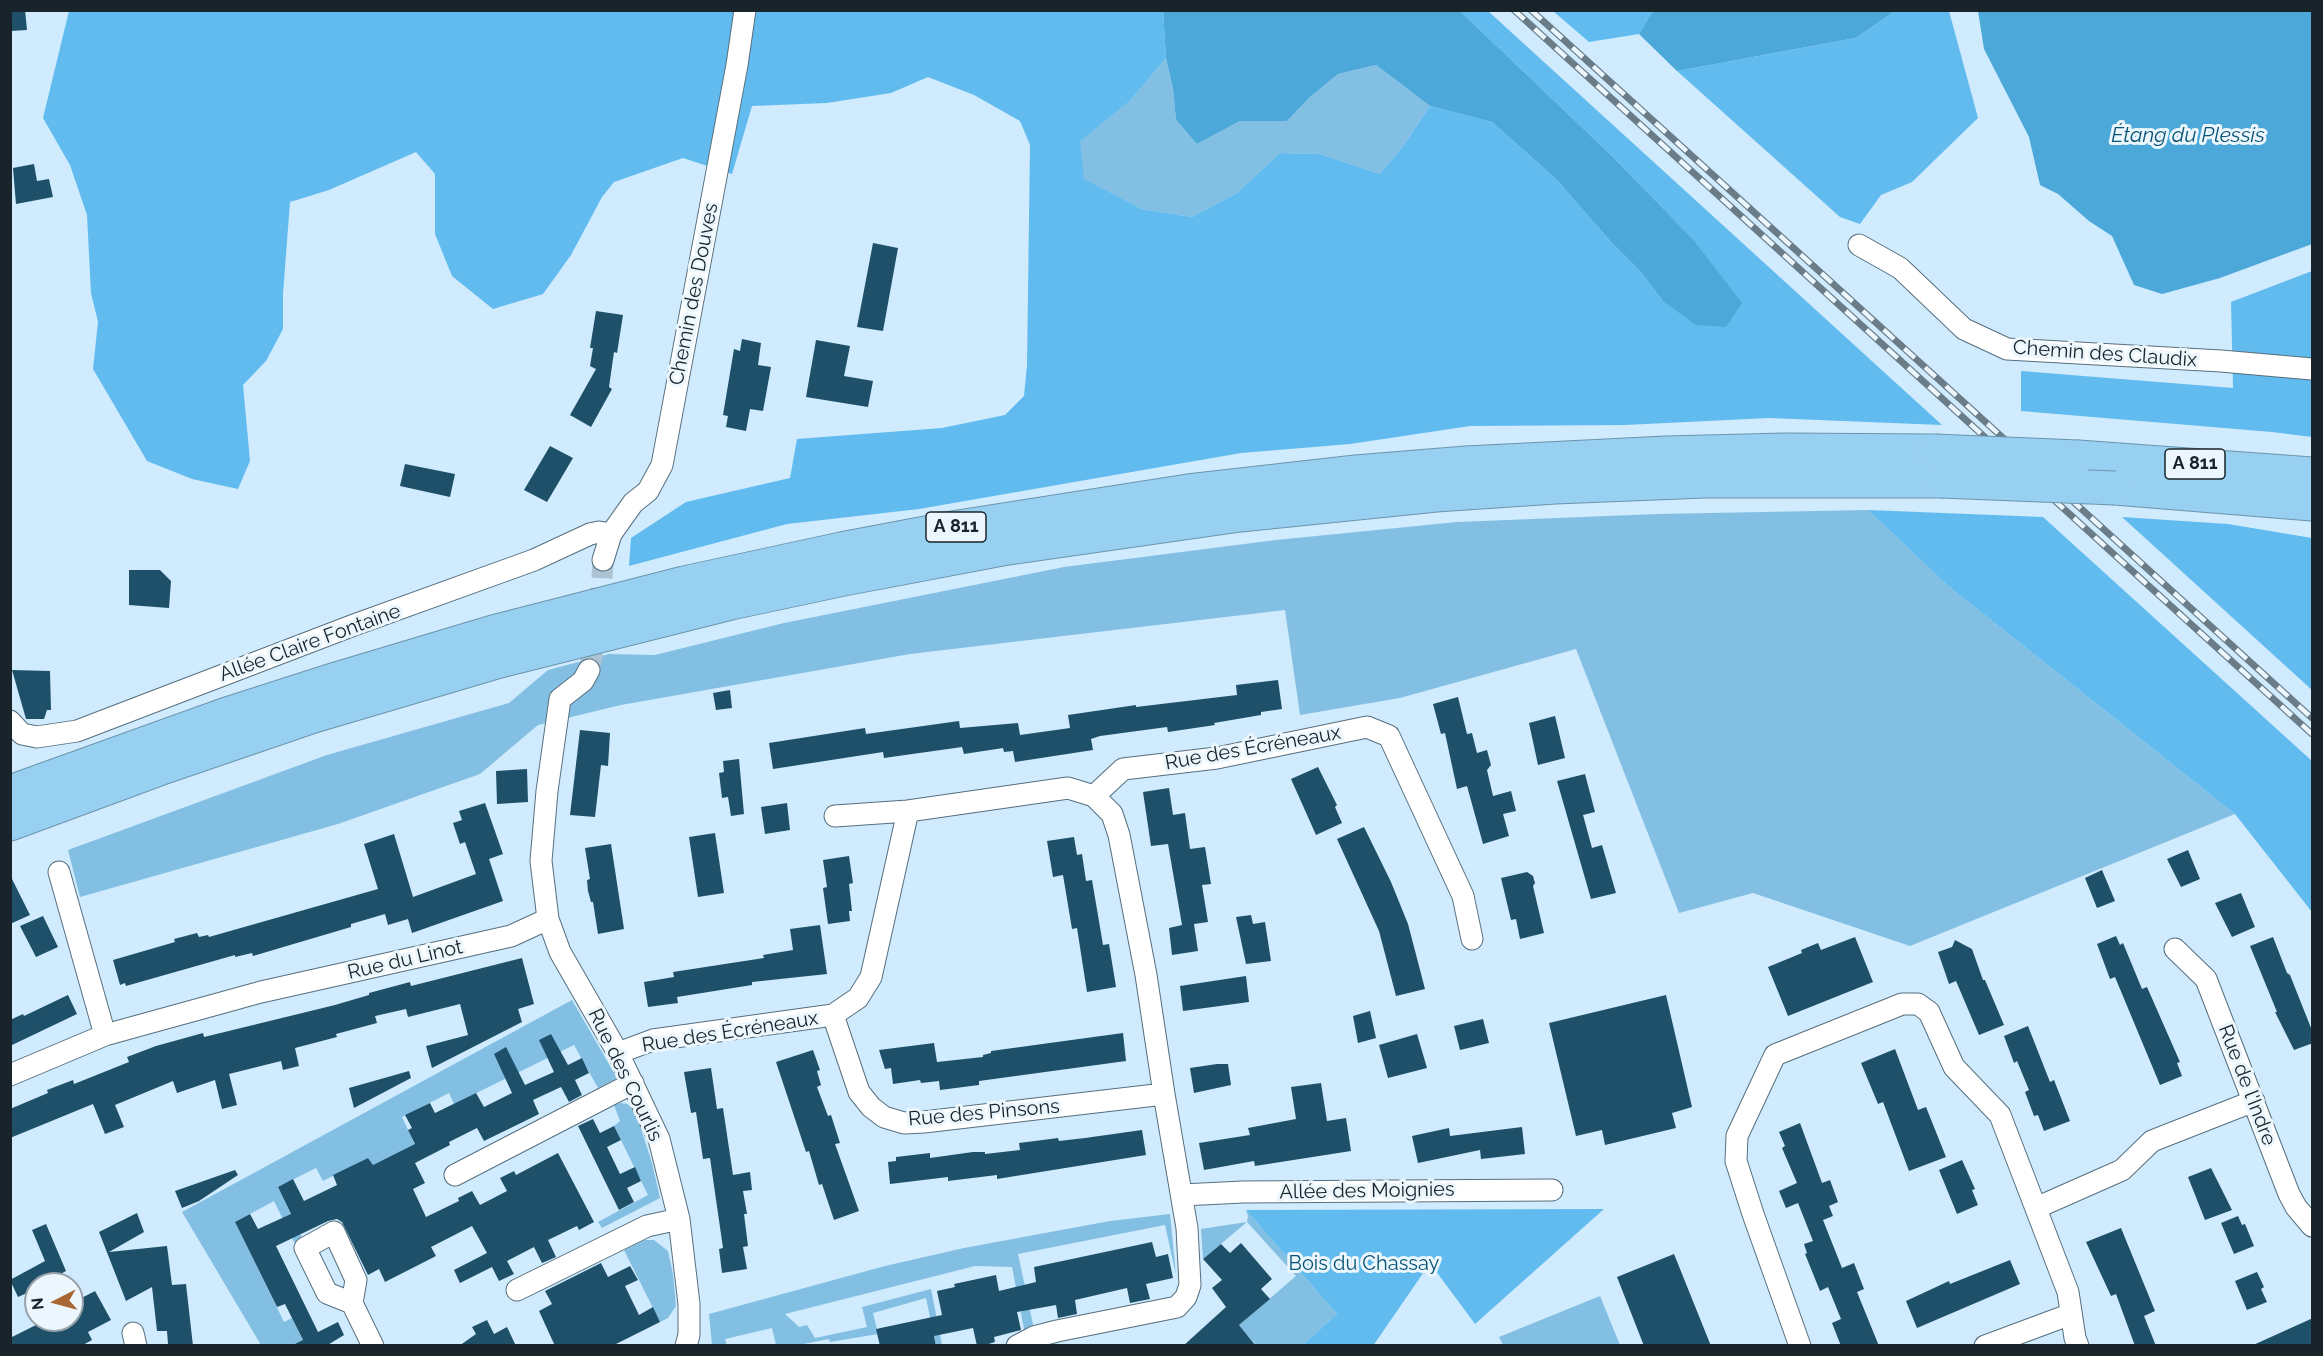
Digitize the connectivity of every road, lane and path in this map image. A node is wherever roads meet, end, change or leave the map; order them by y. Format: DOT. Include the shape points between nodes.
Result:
graph roads {
  1 [pos="745,10"];
  2 [pos="1859,245"];
  3 [pos="2313,369"];
  4 [pos="1938,466"];
  5 [pos="2313,474"];
  6 [pos="2313,504"];
  7 [pos="611,534"];
  8 [pos="603,560"];
  9 [pos="589,670"];
  10 [pos="10,721"];
  11 [pos="10,792"];
  12 [pos="1094,796"];
  13 [pos="908,811"];
  14 [pos="835,816"];
  15 [pos="10,824"];
  16 [pos="59,872"];
  17 [pos="548,919"];
  18 [pos="1472,939"];
  19 [pos="2175,948"];
  20 [pos="834,1015"];
  21 [pos="105,1035"];
  22 [pos="618,1053"];
  23 [pos="10,1075"];
  24 [pos="633,1083"];
  25 [pos="1164,1094"];
  26 [pos="2254,1101"];
  27 [pos="455,1175"];
  28 [pos="1552,1190"];
  29 [pos="1182,1195"];
  30 [pos="2036,1208"];
  31 [pos="679,1219"];
  32 [pos="2313,1226"];
  33 [pos="517,1290"];
  34 [pos="352,1302"];
  35 [pos="2071,1314"];
  36 [pos="373,1346"];
  37 [pos="686,1346"];
  38 [pos="1017,1346"];
  39 [pos="1800,1346"];
  40 [pos="1985,1346"];
  41 [pos="2078,1346"];
  1 -- 7 [label="street, Chemin des Douves" via="662,465 648,491 633,503"];
  2 -- 3 [label="street, Chemin des Claudix" via="1900,268 1964,329 2007,350"];
  4 -- 5 [label="highway, A 811, bridge" via="2078,457"];
  4 -- 6 [label="highway, A 811, bridge" via="2115,488"];
  4 -- 11 [label="highway, A 811" via="1785,450 1466,463 1188,491 952,528 695,580 493,632 234,712"];
  4 -- 15 [label="highway, A 811" via="1436,495 1209,519 980,553 731,603 500,661 304,720"];
  7 -- 8 [label="street, Chemin des Douves"];
  7 -- 10 [label="street, Allée Claire Fontaine" via="590,534 534,560 77,731 37,737 22,734"];
  9 -- 17 [label="street" via="583,681 560,699 541,861"];
  12 -- 13 [label="street" via="1068,788"];
  12 -- 18 [label="street, Rue des Écréneaux" via="1123,769 1217,758 1367,727 1389,736 1462,896"];
  12 -- 25 [label="street" via="1112,814 1119,835"];
  13 -- 14 [label="street"];
  13 -- 20 [label="street, Rue des Écréneaux" via="870,977 858,998"];
  16 -- 21 [label="street"];
  17 -- 21 [label="street, Rue du Linot" via="511,936 261,992"];
  17 -- 22 [label="street, Rue des Courlis" via="560,952"];
  19 -- 26 [label="street, Rue de l'Indre" via="2206,979"];
  20 -- 22 [label="street, Rue des Écréneaux" via="653,1040"];
  20 -- 25 [label="street, Rue des Pinsons" via="859,1092 884,1116 904,1123"];
  21 -- 23 [label="street, Rue du Linot"];
  22 -- 24 [label="street, Rue des Courlis"];
  24 -- 27 [label="street"];
  24 -- 31 [label="street, Rue des Courlis" via="659,1139"];
  25 -- 29 [label="street"];
  26 -- 30 [label="street" via="2152,1141 2122,1170"];
  26 -- 32 [label="street, Rue de l'Indre" via="2289,1194"];
  28 -- 29 [label="street, Allée des Moignies"];
  29 -- 38 [label="street" via="1190,1285 1177,1307 1057,1331"];
  30 -- 35 [label="street" via="2068,1292"];
  30 -- 39 [label="street" via="2000,1115 1954,1067 1929,1012 1918,1004 1902,1004 1775,1054 1737,1136 1736,1161"];
  31 -- 33 [label="street" via="647,1226"];
  31 -- 37 [label="street, Rue des Courlis" via="688,1304"];
  34 -- 36 [label="street"];
  35 -- 40 [label="street"];
  35 -- 41 [label="street"];
}
